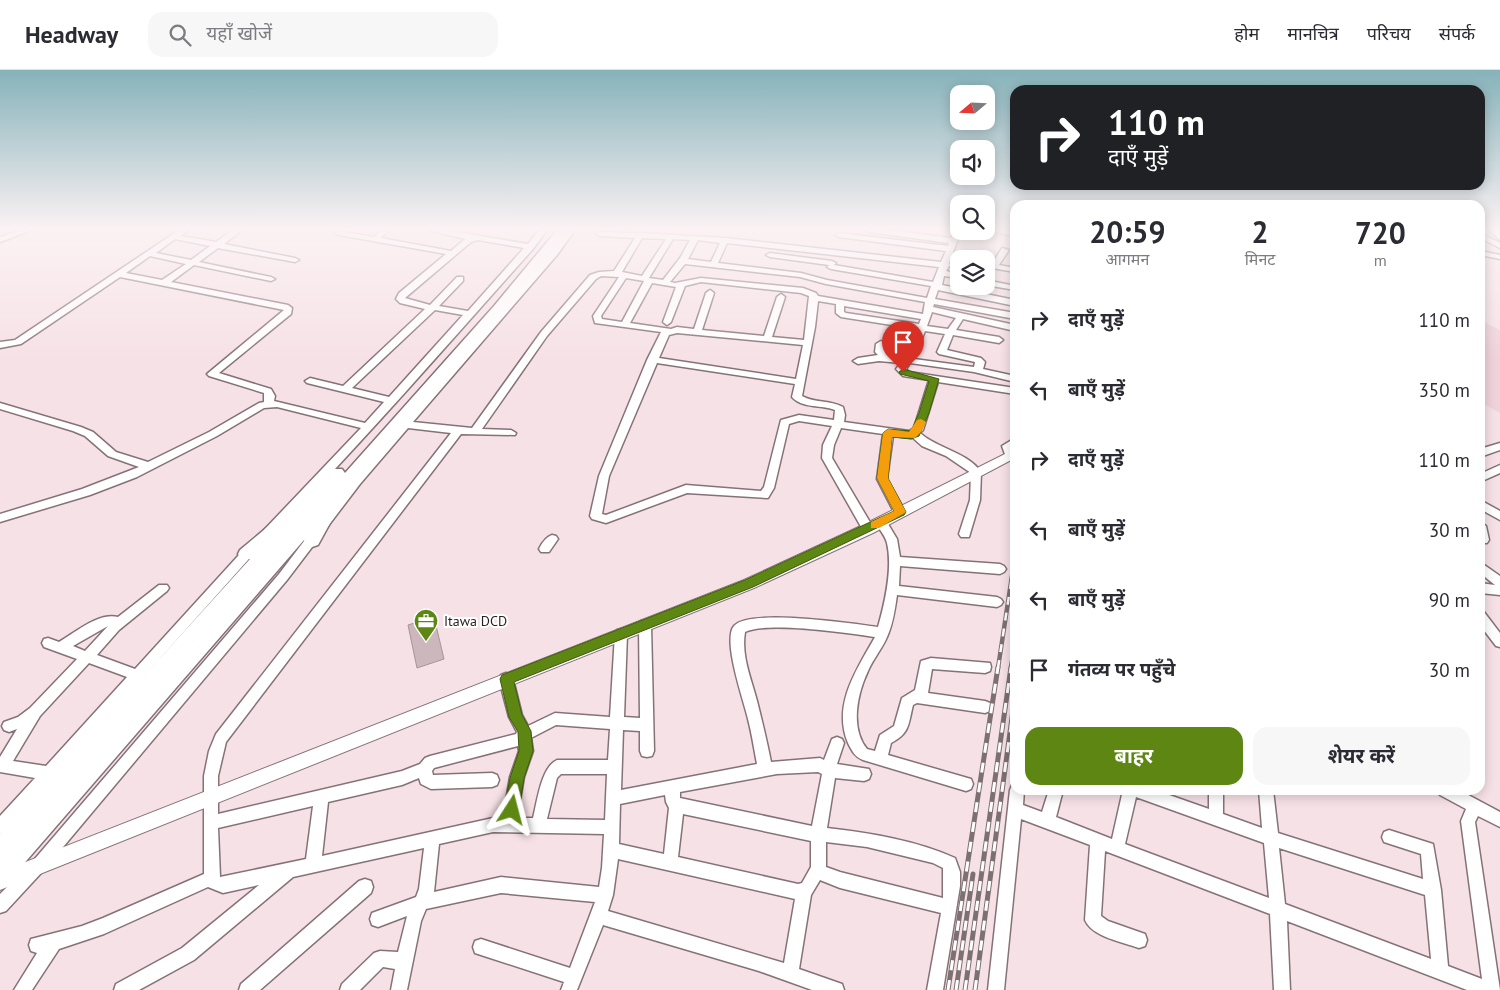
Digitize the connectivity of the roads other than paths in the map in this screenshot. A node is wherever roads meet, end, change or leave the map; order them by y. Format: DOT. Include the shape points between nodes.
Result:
graph roads {
  1 [pos="177,273"];
  2 [pos="241,273"];
  3 [pos="428,273"];
  4 [pos="507,273"];
  5 [pos="517,273"];
  6 [pos="530,273"];
  7 [pos="537,273"];
  8 [pos="604,273"];
  9 [pos="613,273"];
  10 [pos="651,273"];
  11 [pos="673,273"];
  12 [pos="783,273"];
  13 [pos="830,273"];
  14 [pos="871,273"];
  15 [pos="942,273"];
  16 [pos="120,274"];
  17 [pos="621,274"];
  18 [pos="271,279"];
  19 [pos="460,279"];
  20 [pos="647,280"];
  21 [pos="164,282"];
  22 [pos="665,283"];
  23 [pos="828,283"];
  24 [pos="995,284"];
  25 [pos="681,285"];
  26 [pos="937,286"];
  27 [pos="1010,287"];
  28 [pos="710,292"];
  29 [pos="781,297"];
  30 [pos="818,298"];
  31 [pos="1010,302"];
  32 [pos="840,304"];
  33 [pos="929,308"];
  34 [pos="431,309"];
  35 [pos="470,314"];
  36 [pos="962,315"];
  37 [pos="1010,316"];
  38 [pos="624,325"];
  39 [pos="669,326"];
  40 [pos="922,326"];
  41 [pos="1010,327"];
  42 [pos="697,332"];
  43 [pos="950,332"];
  44 [pos="767,339"];
  45 [pos="999,340"];
  46 [pos="808,343"];
  47 [pos="881,344"];
  48 [pos="0,345"];
  49 [pos="885,358"];
  50 [pos="652,360"];
  51 [pos="907,360"];
  52 [pos="858,361"];
  53 [pos="976,370"];
  54 [pos="1010,378"];
  55 [pos="934,379"];
  56 [pos="310,381"];
  57 [pos="800,382"];
  58 [pos="345,389"];
  59 [pos="1010,390"];
  60 [pos="392,401"];
  61 [pos="268,404"];
  62 [pos="0,406"];
  63 [pos="405,424"];
  64 [pos="836,426"];
  65 [pos="368,427"];
  66 [pos="458,431"];
  67 [pos="474,432"];
  68 [pos="511,433"];
  69 [pos="888,433"];
  70 [pos="915,434"];
  71 [pos="1500,446"];
  72 [pos="1485,451"];
  73 [pos="1010,452"];
  74 [pos="148,466"];
  75 [pos="1500,469"];
  76 [pos="976,472"];
  77 [pos="1485,476"];
  78 [pos="343,483"];
  79 [pos="323,490"];
  80 [pos="1485,509"];
  81 [pos="900,512"];
  82 [pos="1500,516"];
  83 [pos="0,518"];
  84 [pos="874,526"];
  85 [pos="965,534"];
  86 [pos="312,541"];
  87 [pos="246,554"];
  88 [pos="894,561"];
  89 [pos="1000,569"];
  90 [pos="1485,571"];
  91 [pos="1500,582"];
  92 [pos="164,588"];
  93 [pos="1485,588"];
  94 [pos="891,590"];
  95 [pos="1500,590"];
  96 [pos="998,602"];
  97 [pos="1485,622"];
  98 [pos="645,625"];
  99 [pos="116,626"];
  100 [pos="882,633"];
  101 [pos="621,634"];
  102 [pos="1500,642"];
  103 [pos="89,657"];
  104 [pos="985,667"];
  105 [pos="136,675"];
  106 [pos="506,679"];
  107 [pos="917,697"];
  108 [pos="985,707"];
  109 [pos="35,712"];
  110 [pos="618,723"];
  111 [pos="647,725"];
  112 [pos="9,726"];
  113 [pos="524,736"];
  114 [pos="837,743"];
  115 [pos="647,751"];
  116 [pos="880,759"];
  117 [pos="1,765"];
  118 [pos="425,769"];
  119 [pos="614,770"];
  120 [pos="765,770"];
  121 [pos="830,772"];
  122 [pos="47,773"];
  123 [pos="864,774"];
  124 [pos="492,780"];
  125 [pos="966,784"];
  126 [pos="672,787"];
  127 [pos="1016,795"];
  128 [pos="1055,795"];
  129 [pos="1129,795"];
  130 [pos="1149,795"];
  131 [pos="1216,795"];
  132 [pos="1267,795"];
  133 [pos="1454,795"];
  134 [pos="321,798"];
  135 [pos="612,798"];
  136 [pos="209,799"];
  137 [pos="677,806"];
  138 [pos="1476,807"];
  139 [pos="1015,809"];
  140 [pos="1216,818"];
  141 [pos="1500,820"];
  142 [pos="1048,822"];
  143 [pos="210,823"];
  144 [pos="509,824"];
  145 [pos="538,826"];
  146 [pos="0,827"];
  147 [pos="612,827"];
  148 [pos="819,835"];
  149 [pos="1389,837"];
  150 [pos="1271,838"];
  151 [pos="432,839"];
  152 [pos="1098,841"];
  153 [pos="1118,848"];
  154 [pos="611,850"];
  155 [pos="313,864"];
  156 [pos="670,864"];
  157 [pos="38,866"];
  158 [pos="2,867"];
  159 [pos="291,869"];
  160 [pos="818,869"];
  161 [pos="212,878"];
  162 [pos="364,887"];
  163 [pos="1434,890"];
  164 [pos="804,891"];
  165 [pos="604,895"];
  166 [pos="422,902"];
  167 [pos="0,905"];
  168 [pos="949,907"];
  169 [pos="1278,910"];
  170 [pos="598,916"];
  171 [pos="378,920"];
  172 [pos="1139,940"];
  173 [pos="481,947"];
  174 [pos="403,961"];
  175 [pos="1440,972"];
  176 [pos="790,974"];
  177 [pos="571,983"];
  178 [pos="22,990"];
  179 [pos="122,990"];
  180 [pos="247,990"];
  181 [pos="348,990"];
  182 [pos="399,990"];
  183 [pos="836,990"];
  184 [pos="935,990"];
  185 [pos="996,990"];
  186 [pos="1282,990"];
  187 [pos="1490,990"];
  1 -- 21 [label="street"];
  2 -- 18 [label="street"];
  3 -- 34 [label="street" via="400,297 402,301 426,305"];
  4 -- 35 [label="street"];
  5 -- 79 [label="highway"];
  6 -- 78 [label="highway"];
  7 -- 63 [label="street"];
  8 -- 67 [label="street" via="593,277 544,334"];
  9 -- 17 [label="street"];
  10 -- 20 [label="street"];
  11 -- 22 [label="street"];
  12 -- 23 [label="street"];
  13 -- 23 [label="street"];
  14 -- 26 [label="street"];
  15 -- 26 [label="street"];
  16 -- 21 [label="street"];
  16 -- 48 [label="street" via="18,342"];
  17 -- 20 [label="street"];
  17 -- 38 [label="street" via="596,318 601,322"];
  19 -- 34 [label="street"];
  20 -- 22 [label="street"];
  20 -- 38 [label="street"];
  21 -- 61 [label="street" via="288,308 288,312 212,374 268,392"];
  22 -- 25 [label="street"];
  23 -- 30 [label="street"];
  23 -- 33 [label="street"];
  24 -- 27 [label="street"];
  25 -- 30 [label="street" via="709,281 803,291"];
  25 -- 39 [label="street"];
  26 -- 31 [label="street"];
  26 -- 33 [label="street"];
  28 -- 42 [label="street"];
  29 -- 44 [label="street"];
  30 -- 32 [label="street" via="835,300"];
  30 -- 46 [label="street"];
  32 -- 33 [label="street"];
  32 -- 40 [label="street" via="840,313 844,315"];
  33 -- 36 [label="street"];
  33 -- 37 [label="street"];
  33 -- 40 [label="street"];
  34 -- 35 [label="street"];
  34 -- 58 [label="street"];
  35 -- 60 [label="street"];
  36 -- 41 [label="street"];
  36 -- 43 [label="street"];
  38 -- 39 [label="street"];
  39 -- 42 [label="street"];
  39 -- 50 [label="street"];
  40 -- 43 [label="street"];
  40 -- 51 [label="street"];
  42 -- 44 [label="street"];
  43 -- 45 [label="street"];
  43 -- 53 [label="street" via="942,352 978,360"];
  44 -- 46 [label="street"];
  46 -- 57 [label="street"];
  47 -- 49 [label="street" via="880,352"];
  49 -- 51 [label="street"];
  49 -- 52 [label="street"];
  50 -- 57 [label="street"];
  50 -- 64 [label="street" via="604,476 596,511 600,519 686,489 764,495 769,488 784,422 800,418"];
  51 -- 53 [label="street"];
  51 -- 55 [label="street" via="903,372"];
  53 -- 54 [label="street"];
  55 -- 59 [label="street"];
  55 -- 70 [label="street"];
  56 -- 58 [label="street"];
  57 -- 64 [label="street" via="799,399 840,409"];
  58 -- 60 [label="street"];
  60 -- 65 [label="street"];
  61 -- 65 [label="street"];
  61 -- 74 [label="street"];
  62 -- 74 [label="street" via="89,434 112,454"];
  63 -- 66 [label="street"];
  63 -- 86 [label="street" via="356,481"];
  64 -- 69 [label="street"];
  64 -- 84 [label="street" via="827,458"];
  65 -- 87 [label="street"];
  66 -- 67 [label="street"];
  66 -- 136 [label="street" via="221,738 211,766"];
  67 -- 68 [label="street"];
  69 -- 70 [label="street"];
  69 -- 81 [label="street" via="882,478"];
  70 -- 76 [label="street" via="930,447 950,454"];
  71 -- 72 [label="street"];
  73 -- 76 [label="main road"];
  74 -- 83 [label="street" via="86,492"];
  75 -- 77 [label="street"];
  76 -- 81 [label="main road"];
  76 -- 85 [label="street" via="975,505"];
  78 -- 86 [label="highway"];
  78 -- 158 [label="highway" via="278,561"];
  79 -- 87 [label="highway"];
  79 -- 158 [label="highway"];
  80 -- 82 [label="street"];
  81 -- 84 [label="main road"];
  84 -- 88 [label="street" via="893,544"];
  84 -- 98 [label="main road" via="757,580"];
  86 -- 157 [label="street"];
  87 -- 105 [label="street"];
  88 -- 89 [label="street"];
  88 -- 94 [label="street"];
  90 -- 91 [label="street"];
  92 -- 99 [label="street"];
  93 -- 95 [label="street"];
  94 -- 96 [label="street"];
  94 -- 100 [label="street"];
  97 -- 102 [label="street"];
  98 -- 101 [label="main road"];
  98 -- 111 [label="street"];
  99 -- 103 [label="street"];
  99 -- 103 [label="street" via="117,622 109,620 54,645"];
  100 -- 116 [label="street" via="858,676 852,695 851,715 851,728 858,749"];
  100 -- 120 [label="street" via="802,624 749,623 738,628 737,657 758,729"];
  101 -- 106 [label="main road"];
  101 -- 110 [label="street"];
  103 -- 105 [label="street"];
  103 -- 109 [label="street"];
  104 -- 107 [label="street" via="931,663 924,670 922,691"];
  105 -- 122 [label="street"];
  106 -- 113 [label="street"];
  106 -- 136 [label="main road"];
  107 -- 108 [label="street"];
  107 -- 116 [label="street" via="906,702 900,729 885,739"];
  109 -- 112 [label="street"];
  109 -- 117 [label="street"];
  110 -- 111 [label="street"];
  110 -- 113 [label="street" via="555,719"];
  110 -- 119 [label="street"];
  111 -- 115 [label="street"];
  113 -- 118 [label="street" via="430,763"];
  113 -- 144 [label="street" via="526,751 517,778"];
  114 -- 121 [label="street"];
  116 -- 125 [label="street"];
  117 -- 122 [label="street"];
  118 -- 124 [label="street" via="426,779 431,782"];
  118 -- 134 [label="street" via="403,778"];
  119 -- 135 [label="street"];
  119 -- 145 [label="street" via="609,767 557,767"];
  120 -- 121 [label="street" via="801,765 820,766"];
  120 -- 126 [label="street"];
  121 -- 123 [label="street"];
  121 -- 148 [label="street"];
  122 -- 146 [label="street"];
  126 -- 135 [label="street"];
  126 -- 137 [label="street" via="673,802"];
  127 -- 139 [label="street"];
  128 -- 142 [label="street"];
  129 -- 153 [label="street"];
  130 -- 140 [label="street"];
  131 -- 140 [label="street"];
  132 -- 150 [label="street"];
  133 -- 138 [label="street"];
  134 -- 143 [label="street"];
  134 -- 155 [label="street"];
  135 -- 147 [label="street"];
  136 -- 143 [label="street"];
  136 -- 157 [label="main road"];
  137 -- 148 [label="street"];
  137 -- 156 [label="street"];
  138 -- 141 [label="street"];
  138 -- 187 [label="street" via="1468,821"];
  139 -- 142 [label="street"];
  139 -- 185 [label="street"];
  140 -- 150 [label="street"];
  142 -- 152 [label="street"];
  143 -- 161 [label="street"];
  144 -- 145 [label="street"];
  144 -- 151 [label="street"];
  145 -- 147 [label="street"];
  147 -- 154 [label="street"];
  148 -- 160 [label="street"];
  148 -- 168 [label="street" via="867,840 945,860 952,870"];
  149 -- 163 [label="street" via="1428,849"];
  150 -- 163 [label="street"];
  150 -- 169 [label="street"];
  151 -- 155 [label="street"];
  151 -- 166 [label="street" via="428,890"];
  152 -- 153 [label="street"];
  152 -- 172 [label="street" via="1093,920"];
  153 -- 169 [label="street"];
  154 -- 156 [label="street"];
  154 -- 165 [label="street"];
  155 -- 159 [label="street"];
  156 -- 164 [label="street"];
  157 -- 158 [label="main road"];
  157 -- 167 [label="street"];
  159 -- 161 [label="street" via="223,885 216,885"];
  159 -- 179 [label="street" via="188,954"];
  160 -- 164 [label="street"];
  160 -- 168 [label="street" via="826,876"];
  161 -- 178 [label="street" via="127,916 45,944"];
  162 -- 180 [label="street"];
  163 -- 175 [label="street"];
  164 -- 176 [label="street"];
  165 -- 166 [label="street" via="501,885"];
  165 -- 170 [label="street"];
  166 -- 171 [label="street"];
  166 -- 174 [label="street" via="413,920"];
  168 -- 184 [label="street"];
  169 -- 175 [label="street"];
  169 -- 186 [label="street"];
  170 -- 176 [label="street"];
  170 -- 177 [label="street"];
  173 -- 177 [label="street"];
  174 -- 181 [label="street" via="380,959"];
  174 -- 182 [label="street"];
  175 -- 187 [label="street"];
  176 -- 183 [label="street"];
}
